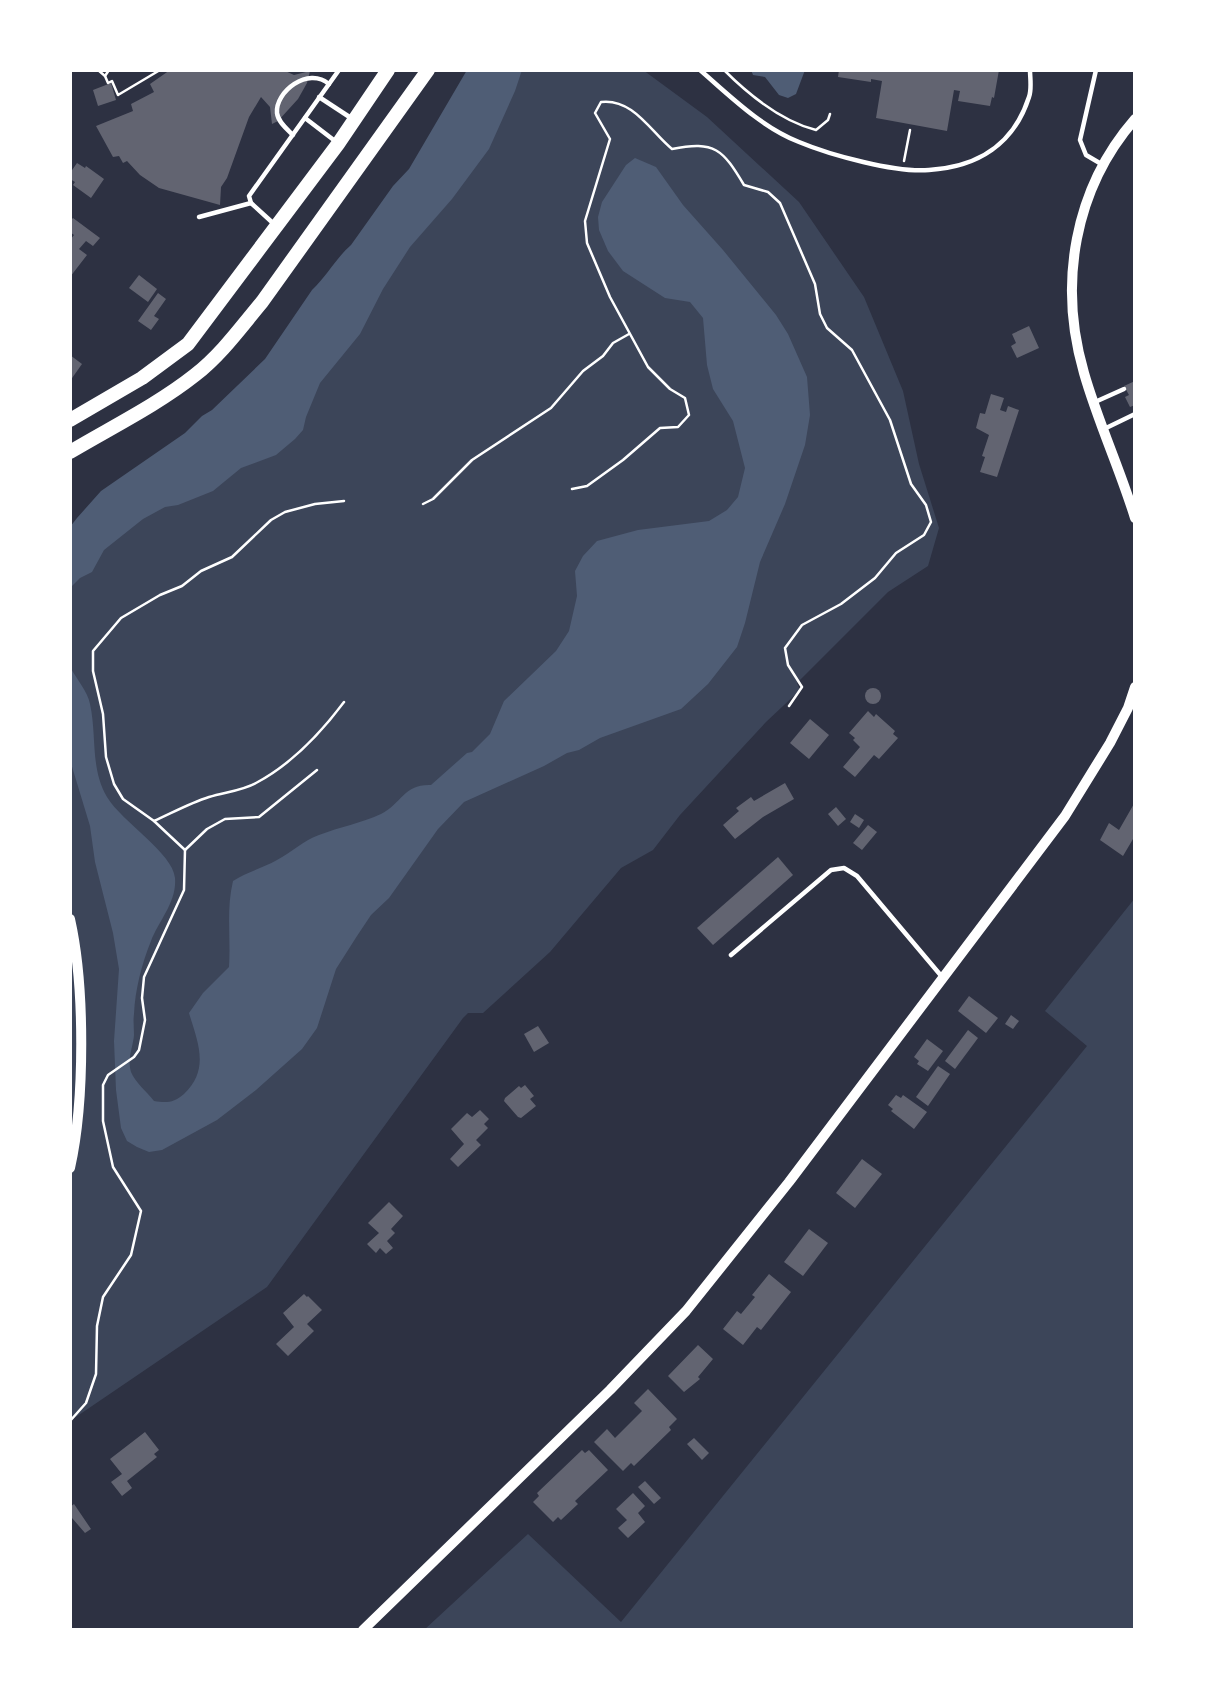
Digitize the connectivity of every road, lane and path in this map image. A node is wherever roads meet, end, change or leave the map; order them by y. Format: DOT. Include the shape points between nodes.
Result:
graph roads {
  1 [pos="98,70"];
  2 [pos="109,70"];
  3 [pos="160,70"];
  4 [pos="339,70"];
  5 [pos="388,70"];
  6 [pos="428,70"];
  7 [pos="700,70"];
  8 [pos="724,70"];
  9 [pos="1030,70"];
  10 [pos="1096,70"];
  11 [pos="105,76"];
  12 [pos="329,84"];
  13 [pos="319,97"];
  14 [pos="830,114"];
  15 [pos="305,118"];
  16 [pos="1135,119"];
  17 [pos="355,121"];
  18 [pos="910,130"];
  19 [pos="293,135"];
  20 [pos="338,144"];
  21 [pos="1102,165"];
  22 [pos="903,168"];
  23 [pos="251,203"];
  24 [pos="199,217"];
  25 [pos="277,227"];
  26 [pos="630,334"];
  27 [pos="1124,389"];
  28 [pos="1094,403"];
  29 [pos="1135,414"];
  30 [pos="70,420"];
  31 [pos="1104,429"];
  32 [pos="70,452"];
  33 [pos="572,489"];
  34 [pos="344,501"];
  35 [pos="423,504"];
  36 [pos="1135,518"];
  37 [pos="1135,687"];
  38 [pos="344,702"];
  39 [pos="789,706"];
  40 [pos="317,770"];
  41 [pos="154,821"];
  42 [pos="185,850"];
  43 [pos="70,919"];
  44 [pos="730,955"];
  45 [pos="944,978"];
  46 [pos="70,1168"];
  47 [pos="70,1421"];
  48 [pos="363,1630"];
  1 -- 11 [label="path"];
  2 -- 11 [label="path"];
  3 -- 11 [label="path" via="118,95"];
  4 -- 12 [label="lane"];
  5 -- 17 [label="main road"];
  6 -- 32 [label="main road" via="234,336 198,373 160,400"];
  7 -- 22 [label="lane" via="750,114 797,142"];
  8 -- 14 [label="path" via="775,112 807,128 816,130"];
  9 -- 22 [label="lane" via="1030,95 1001,145 952,167"];
  10 -- 21 [label="lane" via="1080,141 1086,155"];
  12 -- 13 [label="lane"];
  12 -- 19 [label="lane" via="313,76 299,80 286,92 277,113"];
  13 -- 15 [label="lane"];
  13 -- 17 [label="lane"];
  15 -- 19 [label="lane"];
  15 -- 20 [label="lane"];
  16 -- 21 [label="street"];
  17 -- 20 [label="main road"];
  18 -- 22 [label="path"];
  19 -- 23 [label="lane" via="249,196"];
  20 -- 25 [label="main road"];
  21 -- 28 [label="street" via="1079,223 1071,276 1076,342"];
  23 -- 24 [label="lane"];
  23 -- 25 [label="lane"];
  25 -- 30 [label="main road" via="188,344 142,379"];
  26 -- 33 [label="path" via="648,367 685,398 689,415 678,426 660,428 587,486"];
  26 -- 35 [label="path" via="613,342 551,408 472,460"];
  26 -- 39 [label="path" via="587,243 585,221 610,139 595,113 601,102 611,101 640,117 672,149 710,147 727,157 744,185 768,192 780,203 815,284 820,314 827,328 852,350 890,420 911,484 926,505 931,522 924,535 896,553 875,578 841,604 802,625 785,648 788,665 802,687"];
  27 -- 28 [label="lane"];
  28 -- 31 [label="street"];
  29 -- 31 [label="lane"];
  31 -- 36 [label="street"];
  34 -- 41 [label="path" via="315,504 278,516 232,557 121,618 93,651 106,757 114,784 123,799"];
  37 -- 45 [label="street" via="1110,743 1066,816"];
  38 -- 41 [label="path" via="304,749 257,783 210,796"];
  40 -- 42 [label="path" via="259,817 225,819"];
  41 -- 42 [label="path"];
  42 -- 47 [label="path" via="184,890 144,977 145,1020 139,1050 108,1075 103,1085 103,1121 114,1167 141,1211 131,1255 103,1297 96,1374 86,1403"];
  43 -- 46 [label="street" via="79,1003 80,1079"];
  44 -- 45 [label="lane" via="812,884 831,870 844,868 857,876"];
  45 -- 48 [label="street" via="686,1311"];
}
